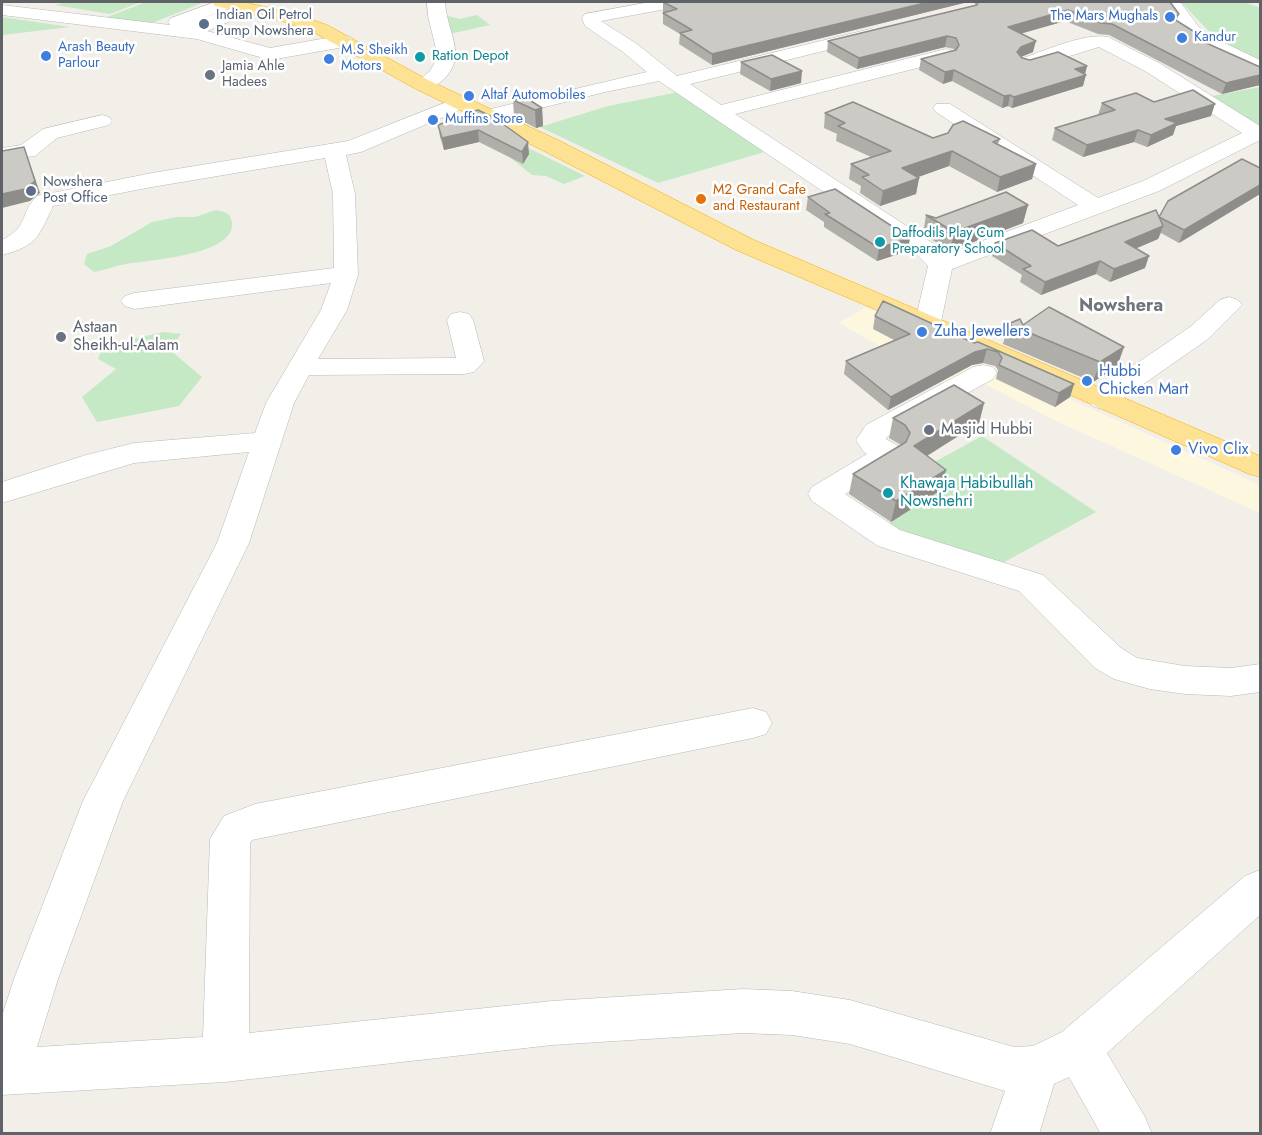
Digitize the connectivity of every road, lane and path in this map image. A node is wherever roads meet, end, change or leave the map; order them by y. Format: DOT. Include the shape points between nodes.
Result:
graph roads {
  1 [pos="436,2"];
  2 [pos="677,2"];
  3 [pos="1170,2"];
  4 [pos="629,5"];
  5 [pos="228,8"];
  6 [pos="2,10"];
  7 [pos="194,15"];
  8 [pos="888,29"];
  9 [pos="344,41"];
  10 [pos="946,55"];
  11 [pos="1027,63"];
  12 [pos="1260,67"];
  13 [pos="669,78"];
  14 [pos="423,85"];
  15 [pos="462,102"];
  16 [pos="944,108"];
  17 [pos="718,112"];
  18 [pos="489,115"];
  19 [pos="102,121"];
  20 [pos="1257,135"];
  21 [pos="334,152"];
  22 [pos="2,154"];
  23 [pos="1096,207"];
  24 [pos="2,248"];
  25 [pos="941,264"];
  26 [pos="346,275"];
  27 [pos="134,301"];
  28 [pos="1229,305"];
  29 [pos="460,320"];
  30 [pos="928,322"];
  31 [pos="997,365"];
  32 [pos="299,367"];
  33 [pos="1102,400"];
  34 [pos="267,441"];
  35 [pos="1260,467"];
  36 [pos="2,493"];
  37 [pos="1260,678"];
  38 [pos="753,723"];
  39 [pos="1260,889"];
  40 [pos="1078,1048"];
  41 [pos="225,1059"];
  42 [pos="1035,1068"];
  43 [pos="4,1072"];
  44 [pos="1014,1134"];
  45 [pos="1128,1134"];
  1 -- 14 [label="street" via="448,58 439,76"];
  2 -- 4 [label="street"];
  3 -- 12 [label="street" via="1196,35"];
  4 -- 13 [label="street" via="591,18 591,22"];
  5 -- 7 [label="street"];
  5 -- 9 [label="highway" via="303,23"];
  6 -- 9 [label="street" via="176,31 270,54"];
  8 -- 13 [label="street"];
  9 -- 14 [label="highway"];
  10 -- 17 [label="street"];
  11 -- 20 [label="street" via="1101,41 1152,67"];
  13 -- 17 [label="street"];
  13 -- 18 [label="street" via="605,86"];
  14 -- 15 [label="highway"];
  15 -- 18 [label="highway"];
  15 -- 21 [label="street" via="389,134"];
  16 -- 23 [label="street"];
  17 -- 25 [label="street" via="925,249"];
  18 -- 30 [label="highway" via="745,245"];
  19 -- 22 [label="street" via="50,133 27,151"];
  20 -- 23 [label="street" via="1151,186"];
  21 -- 24 [label="street" via="56,198 40,206 37,222 24,238"];
  21 -- 26 [label="street" via="344,194"];
  23 -- 25 [label="street"];
  25 -- 30 [label="street"];
  26 -- 27 [label="street"];
  26 -- 32 [label="street" via="334,310"];
  28 -- 33 [label="street" via="1199,333"];
  29 -- 32 [label="street" via="470,361 464,366"];
  30 -- 31 [label="highway"];
  31 -- 33 [label="highway"];
  31 -- 37 [label="street" via="876,431 873,444 889,453 823,494 890,538 1031,583 1108,658 1127,669 1185,680 1232,682"];
  32 -- 34 [label="street" via="280,403"];
  33 -- 35 [label="highway"];
  34 -- 36 [label="street" via="134,453"];
  34 -- 43 [label="street" via="233,543 103,801"];
  38 -- 41 [label="street" via="255,821 238,828 230,839"];
  39 -- 40 [label="street"];
  40 -- 42 [label="street"];
  40 -- 45 [label="street"];
  41 -- 42 [label="street" via="552,1023 743,1011 792,1013 850,1022 1014,1070"];
  41 -- 43 [label="street"];
  42 -- 44 [label="street"];
}
